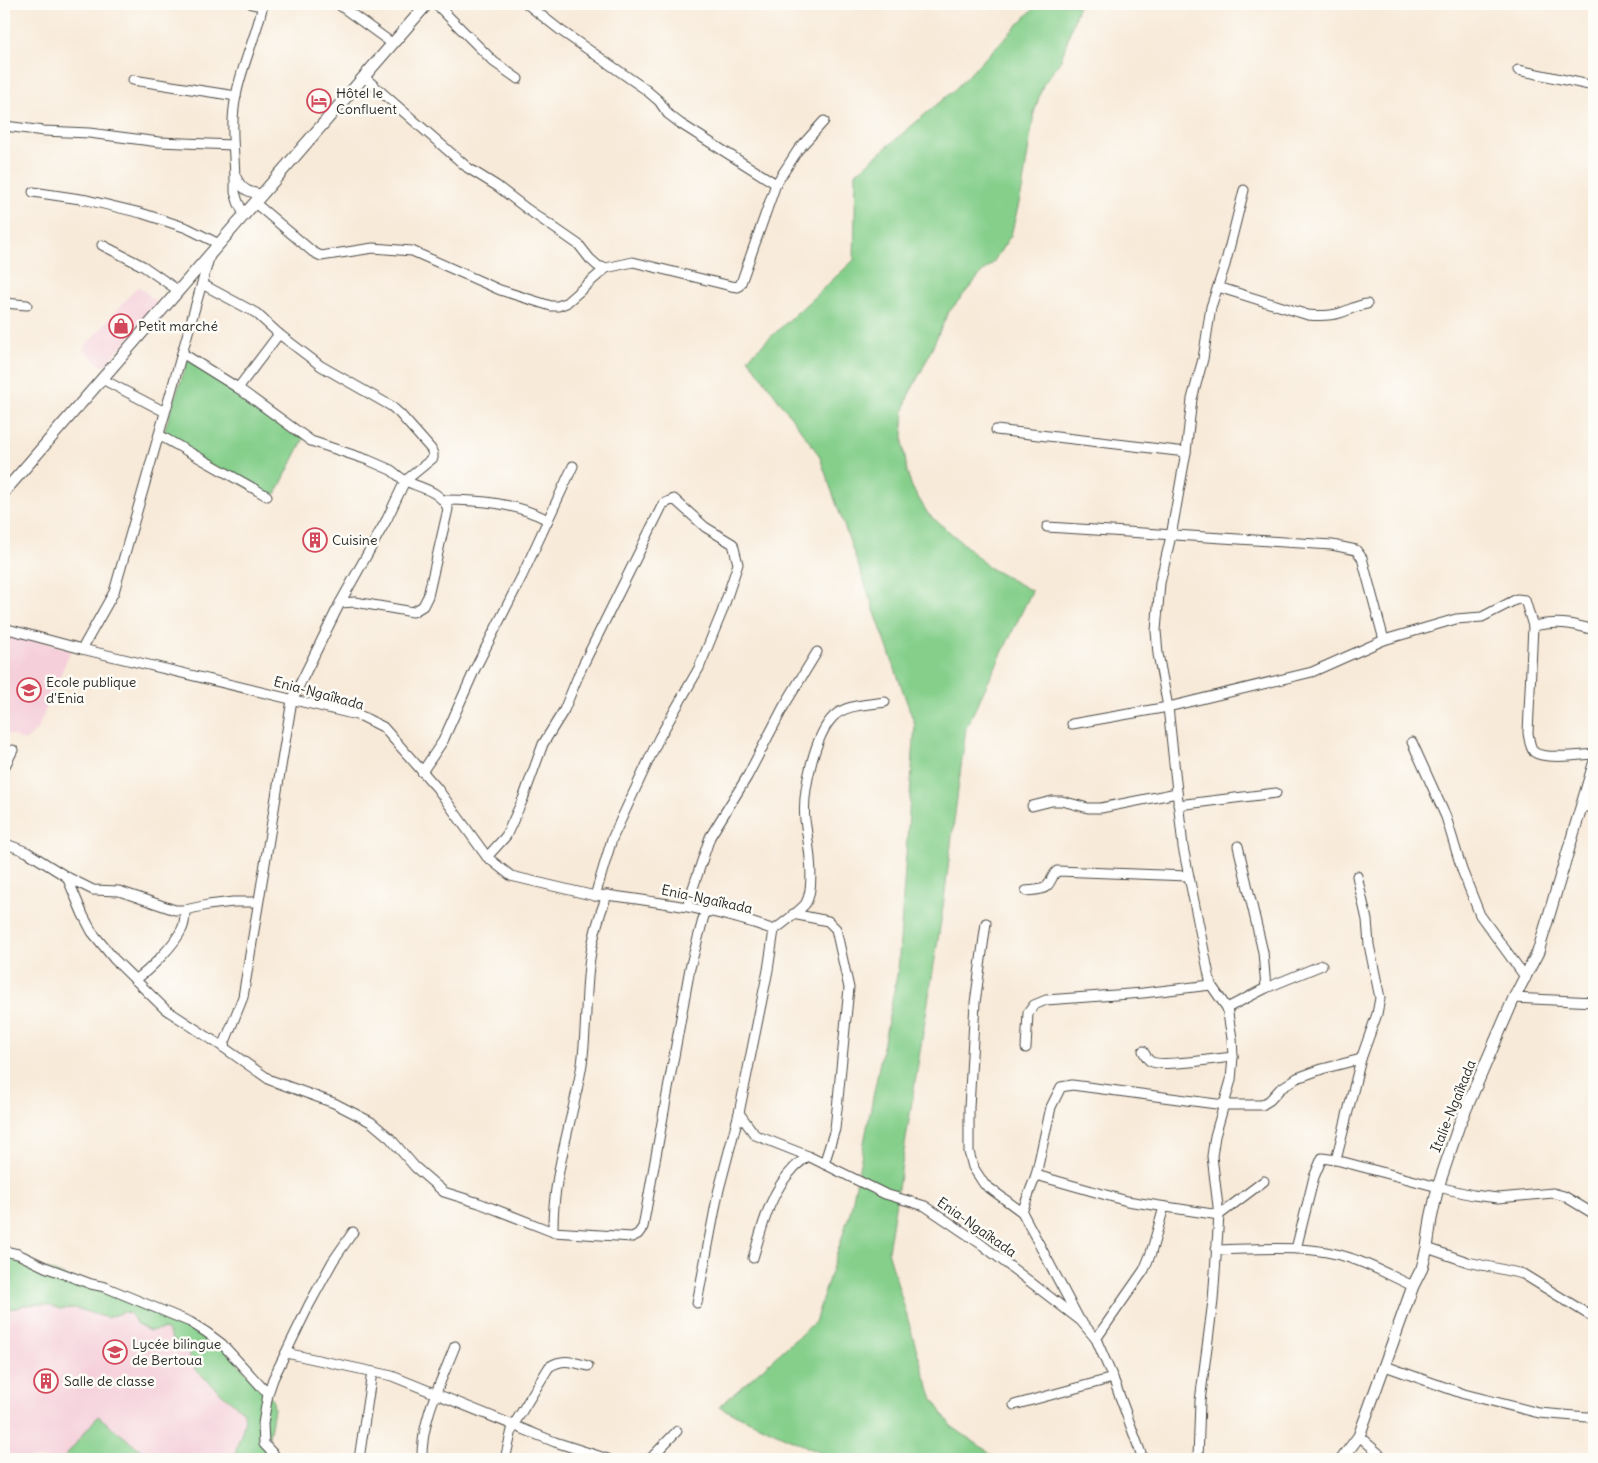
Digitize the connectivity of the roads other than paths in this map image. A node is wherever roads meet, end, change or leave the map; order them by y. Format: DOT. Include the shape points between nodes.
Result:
graph roads {
  1 [pos="252,4"];
  2 [pos="338,4"];
  3 [pos="427,4"];
  4 [pos="436,4"];
  5 [pos="527,4"];
  6 [pos="263,5"];
  7 [pos="393,44"];
  8 [pos="1518,70"];
  9 [pos="364,77"];
  10 [pos="518,79"];
  11 [pos="133,80"];
  12 [pos="1594,86"];
  13 [pos="236,96"];
  14 [pos="824,121"];
  15 [pos="5,126"];
  16 [pos="233,145"];
  17 [pos="236,177"];
  18 [pos="776,184"];
  19 [pos="1244,190"];
  20 [pos="33,192"];
  21 [pos="259,198"];
  22 [pos="244,215"];
  23 [pos="219,244"];
  24 [pos="102,245"];
  25 [pos="210,255"];
  26 [pos="606,268"];
  27 [pos="202,284"];
  28 [pos="1218,287"];
  29 [pos="179,291"];
  30 [pos="4,302"];
  31 [pos="1367,304"];
  32 [pos="27,305"];
  33 [pos="279,334"];
  34 [pos="182,353"];
  35 [pos="102,379"];
  36 [pos="238,388"];
  37 [pos="165,412"];
  38 [pos="996,430"];
  39 [pos="159,435"];
  40 [pos="1186,452"];
  41 [pos="573,466"];
  42 [pos="405,481"];
  43 [pos="4,492"];
  44 [pos="266,496"];
  45 [pos="444,500"];
  46 [pos="548,520"];
  47 [pos="1047,527"];
  48 [pos="1171,536"];
  49 [pos="340,603"];
  50 [pos="1533,626"];
  51 [pos="4,628"];
  52 [pos="1594,630"];
  53 [pos="1384,640"];
  54 [pos="82,649"];
  55 [pos="817,652"];
  56 [pos="292,700"];
  57 [pos="884,702"];
  58 [pos="1168,707"];
  59 [pos="1072,724"];
  60 [pos="1412,742"];
  61 [pos="13,750"];
  62 [pos="1594,754"];
  63 [pos="1594,764"];
  64 [pos="4,768"];
  65 [pos="422,772"];
  66 [pos="1177,793"];
  67 [pos="1276,793"];
  68 [pos="1178,805"];
  69 [pos="1032,806"];
  70 [pos="1588,807"];
  71 [pos="4,843"];
  72 [pos="1238,846"];
  73 [pos="488,857"];
  74 [pos="1188,876"];
  75 [pos="1357,876"];
  76 [pos="67,877"];
  77 [pos="1026,891"];
  78 [pos="607,895"];
  79 [pos="594,896"];
  80 [pos="258,902"];
  81 [pos="687,906"];
  82 [pos="185,910"];
  83 [pos="706,912"];
  84 [pos="793,914"];
  85 [pos="986,923"];
  86 [pos="774,930"];
  87 [pos="1322,965"];
  88 [pos="1526,978"];
  89 [pos="135,980"];
  90 [pos="1210,985"];
  91 [pos="1266,988"];
  92 [pos="1514,998"];
  93 [pos="1594,1002"];
  94 [pos="1227,1008"];
  95 [pos="223,1047"];
  96 [pos="1026,1048"];
  97 [pos="1143,1051"];
  98 [pos="1233,1057"];
  99 [pos="1361,1059"];
  100 [pos="1224,1105"];
  101 [pos="739,1113"];
  102 [pos="808,1156"];
  103 [pos="1336,1160"];
  104 [pos="824,1164"];
  105 [pos="1036,1175"];
  106 [pos="1264,1181"];
  107 [pos="1438,1188"];
  108 [pos="1164,1207"];
  109 [pos="1022,1212"];
  110 [pos="1594,1213"];
  111 [pos="1219,1216"];
  112 [pos="353,1232"];
  113 [pos="553,1232"];
  114 [pos="1428,1248"];
  115 [pos="1296,1249"];
  116 [pos="1216,1250"];
  117 [pos="4,1251"];
  118 [pos="754,1258"];
  119 [pos="1414,1286"];
  120 [pos="697,1303"];
  121 [pos="1594,1318"];
  122 [pos="1081,1321"];
  123 [pos="1096,1339"];
  124 [pos="455,1346"];
  125 [pos="286,1353"];
  126 [pos="588,1366"];
  127 [pos="1385,1366"];
  128 [pos="372,1372"];
  129 [pos="1113,1378"];
  130 [pos="268,1394"];
  131 [pos="436,1394"];
  132 [pos="1014,1406"];
  133 [pos="1594,1416"];
  134 [pos="513,1426"];
  135 [pos="677,1431"];
  136 [pos="1359,1436"];
  137 [pos="278,1459"];
  138 [pos="359,1459"];
  139 [pos="422,1459"];
  140 [pos="506,1459"];
  141 [pos="608,1459"];
  142 [pos="650,1459"];
  143 [pos="1143,1459"];
  144 [pos="1198,1459"];
  145 [pos="1342,1459"];
  146 [pos="1385,1459"];
  1 -- 6 [label="street"];
  2 -- 7 [label="street"];
  3 -- 7 [label="street"];
  4 -- 10 [label="street" via="494,62"];
  5 -- 18 [label="street" via="644,89 681,124"];
  6 -- 13 [label="street"];
  7 -- 9 [label="street"];
  8 -- 12 [label="street"];
  9 -- 21 [label="street"];
  9 -- 26 [label="street" via="468,168 579,244 590,259"];
  11 -- 13 [label="street"];
  13 -- 16 [label="street"];
  14 -- 18 [label="street" via="798,150"];
  15 -- 16 [label="street" via="159,142"];
  16 -- 17 [label="street"];
  17 -- 21 [label="street" via="241,187"];
  17 -- 22 [label="street" via="235,192"];
  18 -- 26 [label="street" via="738,286 633,262"];
  19 -- 28 [label="street"];
  20 -- 23 [label="street" via="87,200 141,214 187,228"];
  21 -- 22 [label="street"];
  21 -- 26 [label="street" via="313,252 321,256 373,248 412,251 500,290 551,306 566,303"];
  22 -- 23 [label="street"];
  23 -- 25 [label="street"];
  24 -- 29 [label="street" via="143,266"];
  25 -- 27 [label="street"];
  25 -- 29 [label="street"];
  27 -- 33 [label="street" via="256,314"];
  27 -- 34 [label="street"];
  28 -- 31 [label="street" via="1308,315 1339,313"];
  28 -- 40 [label="street" via="1192,399"];
  29 -- 35 [label="street"];
  30 -- 32 [label="street"];
  33 -- 36 [label="street"];
  33 -- 42 [label="street" via="321,366 391,406 431,449 433,458"];
  34 -- 36 [label="street"];
  34 -- 37 [label="street"];
  35 -- 37 [label="street"];
  35 -- 43 [label="street"];
  36 -- 42 [label="street" via="311,441 368,460 391,470"];
  37 -- 39 [label="street"];
  38 -- 40 [label="street"];
  39 -- 44 [label="street"];
  39 -- 54 [label="street" via="114,592"];
  40 -- 48 [label="street"];
  41 -- 46 [label="street"];
  42 -- 45 [label="street"];
  42 -- 49 [label="street"];
  45 -- 46 [label="street" via="501,503"];
  45 -- 49 [label="street" via="447,515 423,606 413,612 355,602"];
  46 -- 65 [label="street" via="443,741"];
  47 -- 48 [label="street"];
  48 -- 53 [label="street" via="1356,550 1362,558"];
  48 -- 58 [label="street" via="1160,583 1156,631"];
  49 -- 56 [label="street"];
  50 -- 52 [label="street" via="1550,622"];
  50 -- 53 [label="street" via="1525,600 1517,598 1482,616 1456,619"];
  50 -- 62 [label="street" via="1528,733 1531,748 1535,753 1547,756"];
  51 -- 54 [label="street, Enia-Ngaîkada"];
  53 -- 58 [label="street" via="1312,672"];
  54 -- 56 [label="street, Enia-Ngaîkada"];
  55 -- 81 [label="street" via="710,837"];
  56 -- 65 [label="street, Enia-Ngaîkada" via="361,716 383,727"];
  56 -- 80 [label="street"];
  57 -- 84 [label="street" via="850,707 834,716 813,753 805,817 810,853 810,891 806,904"];
  58 -- 59 [label="street"];
  58 -- 66 [label="street"];
  60 -- 88 [label="street" via="1446,817 1480,915"];
  61 -- 64 [label="street"];
  63 -- 70 [label="street, Italie-Ngaîkada"];
  65 -- 73 [label="street, Enia-Ngaîkada"];
  66 -- 68 [label="street"];
  66 -- 69 [label="street" via="1101,808 1062,801"];
  67 -- 68 [label="street"];
  68 -- 74 [label="street"];
  70 -- 88 [label="street, Italie-Ngaîkada"];
  71 -- 76 [label="street" via="26,852"];
  72 -- 91 [label="street" via="1263,952"];
  73 -- 79 [label="street, Enia-Ngaîkada" via="511,876"];
  73 -- 79 [label="street" via="506,836 543,744 564,710 663,504 674,499 705,527 733,544 738,564 699,668 659,738 612,839"];
  74 -- 77 [label="street" via="1058,872 1047,886"];
  74 -- 90 [label="street"];
  75 -- 99 [label="street" via="1368,920 1369,944 1380,998"];
  76 -- 82 [label="street" via="93,890 119,891 175,910"];
  76 -- 89 [label="street" via="92,932"];
  78 -- 79 [label="street, Enia-Ngaîkada"];
  78 -- 81 [label="street, Enia-Ngaîkada"];
  78 -- 113 [label="street" via="597,922 590,958 582,1063 556,1187"];
  80 -- 82 [label="street"];
  80 -- 95 [label="street" via="243,997"];
  81 -- 83 [label="street, Enia-Ngaîkada"];
  82 -- 89 [label="street" via="183,928 171,947"];
  83 -- 86 [label="street, Enia-Ngaîkada" via="747,920"];
  83 -- 113 [label="street" via="690,968 643,1227 632,1237"];
  84 -- 86 [label="street"];
  84 -- 104 [label="street" via="828,921 836,929 849,988 835,1128"];
  85 -- 109 [label="street" via="975,1003 970,1152 973,1167 984,1184"];
  86 -- 101 [label="street"];
  87 -- 91 [label="street"];
  88 -- 92 [label="street, Italie-Ngaîkada"];
  89 -- 95 [label="street" via="164,1009"];
  90 -- 94 [label="street"];
  90 -- 96 [label="street" via="1046,1000 1034,1005 1028,1013"];
  91 -- 94 [label="street"];
  92 -- 93 [label="street"];
  92 -- 107 [label="street, Italie-Ngaîkada" via="1459,1125"];
  94 -- 98 [label="street"];
  95 -- 113 [label="street" via="270,1080 334,1103 371,1122 444,1192"];
  97 -- 98 [label="street" via="1155,1063"];
  98 -- 100 [label="street"];
  99 -- 100 [label="street" via="1298,1078 1262,1104"];
  99 -- 103 [label="street"];
  100 -- 105 [label="street" via="1072,1085 1061,1087 1051,1107"];
  100 -- 111 [label="street" via="1212,1156"];
  101 -- 102 [label="street, Enia-Ngaîkada" via="755,1135"];
  101 -- 120 [label="street" via="718,1193"];
  102 -- 104 [label="street, Enia-Ngaîkada"];
  102 -- 118 [label="street" via="792,1169 777,1192"];
  103 -- 107 [label="street"];
  103 -- 115 [label="street" via="1322,1158 1320,1161"];
  104 -- 122 [label="street, Enia-Ngaîkada" via="885,1194 924,1206 981,1244"];
  105 -- 108 [label="street" via="1127,1201"];
  105 -- 109 [label="street"];
  106 -- 111 [label="street"];
  107 -- 110 [label="street" via="1498,1198 1553,1193"];
  107 -- 114 [label="street, Italie-Ngaîkada"];
  108 -- 111 [label="street"];
  108 -- 123 [label="street" via="1144,1270"];
  109 -- 122 [label="street"];
  111 -- 116 [label="street"];
  112 -- 125 [label="street" via="333,1261"];
  114 -- 119 [label="street, Italie-Ngaîkada"];
  114 -- 121 [label="street" via="1468,1262 1523,1274"];
  115 -- 116 [label="street"];
  115 -- 119 [label="street" via="1350,1257"];
  116 -- 144 [label="street" via="1200,1401"];
  117 -- 130 [label="street" via="106,1287 190,1322 222,1344"];
  119 -- 127 [label="street, Italie-Ngaîkada"];
  122 -- 123 [label="street, Enia-Ngaîkada"];
  123 -- 129 [label="street, Enia-Ngaîkada"];
  124 -- 131 [label="street"];
  125 -- 128 [label="street"];
  125 -- 130 [label="street"];
  126 -- 134 [label="street" via="567,1361 548,1367"];
  127 -- 133 [label="street" via="1464,1394 1539,1413"];
  127 -- 136 [label="street, Italie-Ngaîkada"];
  128 -- 131 [label="street" via="392,1376"];
  128 -- 138 [label="street"];
  129 -- 132 [label="street"];
  129 -- 143 [label="street, Enia-Ngaîkada"];
  130 -- 137 [label="street" via="263,1424 264,1444"];
  131 -- 134 [label="street"];
  131 -- 139 [label="street" via="428,1419"];
  134 -- 140 [label="street"];
  134 -- 141 [label="street"];
  135 -- 142 [label="street"];
  136 -- 145 [label="street, Italie-Ngaîkada"];
  136 -- 146 [label="street"];
}
